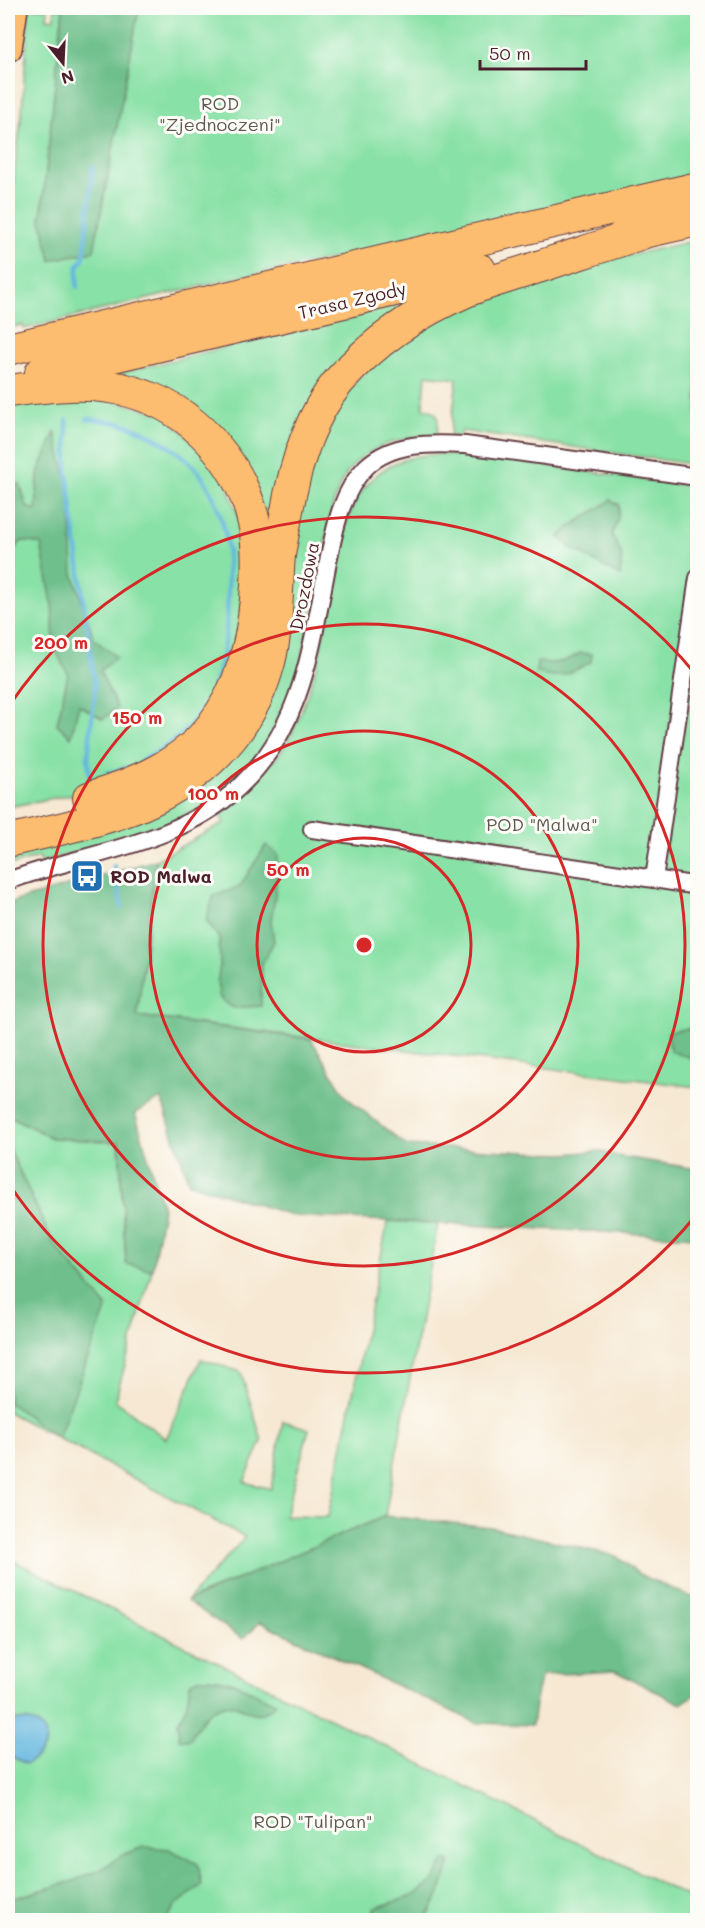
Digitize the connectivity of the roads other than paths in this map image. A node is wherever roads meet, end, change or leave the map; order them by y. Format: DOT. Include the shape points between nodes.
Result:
graph roads {
  1 [pos="14,8"];
  2 [pos="8,48"];
  3 [pos="698,188"];
  4 [pos="698,220"];
  5 [pos="642,233"];
  6 [pos="14,348"];
  7 [pos="12,385"];
  8 [pos="698,477"];
  9 [pos="698,578"];
  10 [pos="8,818"];
  11 [pos="312,829"];
  12 [pos="8,841"];
  13 [pos="654,879"];
  14 [pos="8,881"];
  15 [pos="698,886"];
  1 -- 2 [label="main road"];
  3 -- 6 [label="highway, Trasa Zgody"];
  4 -- 5 [label="highway, Trasa Zgody"];
  5 -- 7 [label="highway, Trasa Zgody"];
  5 -- 12 [label="highway" via="467,291 405,323 360,359 338,383 301,451 280,552 270,660 256,702 238,730 195,772 152,800"];
  7 -- 10 [label="highway" via="92,385 129,390 164,404 196,426 220,450 243,489 255,529 258,560 249,649 231,698 211,727 159,771 127,786"];
  8 -- 14 [label="street, Drozdowa" via="465,445 412,446 381,457 358,477 341,508 303,682 287,724 258,767 221,802 172,830"];
  9 -- 13 [label="street"];
  11 -- 13 [label="street"];
  13 -- 15 [label="street"];
}
